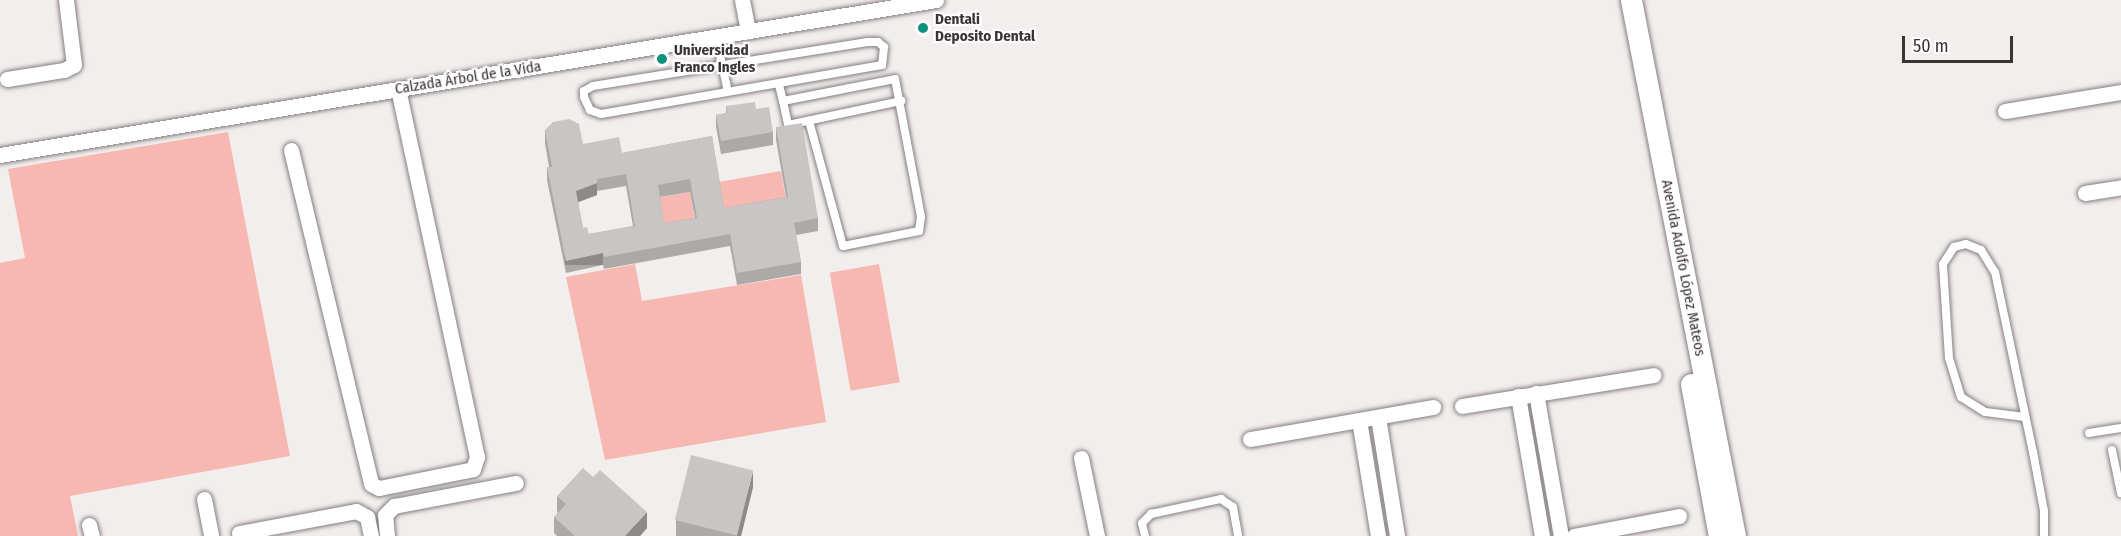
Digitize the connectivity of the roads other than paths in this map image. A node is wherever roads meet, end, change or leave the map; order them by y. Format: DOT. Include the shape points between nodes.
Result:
graph roads {
  1 [pos="66,0"];
  2 [pos="741,0"];
  3 [pos="936,0"];
  4 [pos="1620,0"];
  5 [pos="1631,0"];
  6 [pos="748,31"];
  7 [pos="716,37"];
  8 [pos="723,65"];
  9 [pos="7,79"];
  10 [pos="779,85"];
  11 [pos="398,89"];
  12 [pos="728,92"];
  13 [pos="2121,92"];
  14 [pos="783,101"];
  15 [pos="901,101"];
  16 [pos="2005,111"];
  17 [pos="809,121"];
  18 [pos="291,150"];
  19 [pos="0,156"];
  20 [pos="2121,187"];
  21 [pos="2085,193"];
  22 [pos="1654,375"];
  23 [pos="1536,393"];
  24 [pos="1518,396"];
  25 [pos="1462,406"];
  26 [pos="1433,407"];
  27 [pos="1378,417"];
  28 [pos="2025,417"];
  29 [pos="1359,420"];
  30 [pos="2121,428"];
  31 [pos="2089,433"];
  32 [pos="1250,439"];
  33 [pos="2112,450"];
  34 [pos="1081,458"];
  35 [pos="516,483"];
  36 [pos="2121,493"];
  37 [pos="204,499"];
  38 [pos="1679,516"];
  39 [pos="239,533"];
  40 [pos="211,536"];
  41 [pos="371,536"];
  42 [pos="387,536"];
  43 [pos="1097,536"];
  44 [pos="1145,536"];
  45 [pos="1238,536"];
  46 [pos="1378,536"];
  47 [pos="1397,536"];
  48 [pos="1542,536"];
  49 [pos="1561,536"];
  50 [pos="1574,536"];
  51 [pos="1719,536"];
  52 [pos="1735,536"];
  53 [pos="2044,536"];
  1 -- 9 [label="street" via="74,65"];
  2 -- 6 [label="street"];
  3 -- 6 [label="street, Calzada Árbol de la Vida"];
  4 -- 51 [label="street, Avenida Adolfo López Mateos"];
  5 -- 52 [label="street, Avenida Adolfo López Mateos"];
  6 -- 7 [label="street, Calzada Árbol de la Vida"];
  7 -- 8 [label="lane"];
  7 -- 11 [label="street, Calzada Árbol de la Vida"];
  8 -- 10 [label="lane" via="873,41 884,47 886,58 879,66"];
  8 -- 12 [label="lane"];
  8 -- 12 [label="lane" via="593,86 584,91 584,98 590,110 602,114"];
  10 -- 12 [label="lane"];
  10 -- 14 [label="lane"];
  11 -- 18 [label="street" via="477,458 477,464 468,472 379,488 371,484"];
  11 -- 19 [label="street, Calzada Árbol de la Vida"];
  13 -- 16 [label="street"];
  14 -- 15 [label="lane" via="891,78 897,81"];
  14 -- 17 [label="lane" via="788,125"];
  15 -- 17 [label="lane"];
  15 -- 17 [label="lane" via="921,223 919,231 898,237 843,246"];
  20 -- 21 [label="street"];
  22 -- 23 [label="street"];
  23 -- 24 [label="street"];
  23 -- 49 [label="street" via="1541,441"];
  24 -- 25 [label="street"];
  24 -- 48 [label="street"];
  26 -- 27 [label="street"];
  27 -- 29 [label="street"];
  27 -- 47 [label="street"];
  28 -- 28 [label="lane" via="1985,412 1961,397 1949,358 1943,264 1954,247 1966,244 1989,258"];
  28 -- 53 [label="lane" via="2044,511"];
  29 -- 32 [label="street"];
  29 -- 46 [label="street"];
  30 -- 31 [label="lane"];
  33 -- 36 [label="lane"];
  34 -- 43 [label="street"];
  35 -- 42 [label="street" via="387,510"];
  37 -- 40 [label="street"];
  38 -- 50 [label="street"];
  39 -- 41 [label="street" via="356,511 363,513"];
  44 -- 45 [label="lane" via="1142,523 1151,514 1221,499 1233,507"];
}
